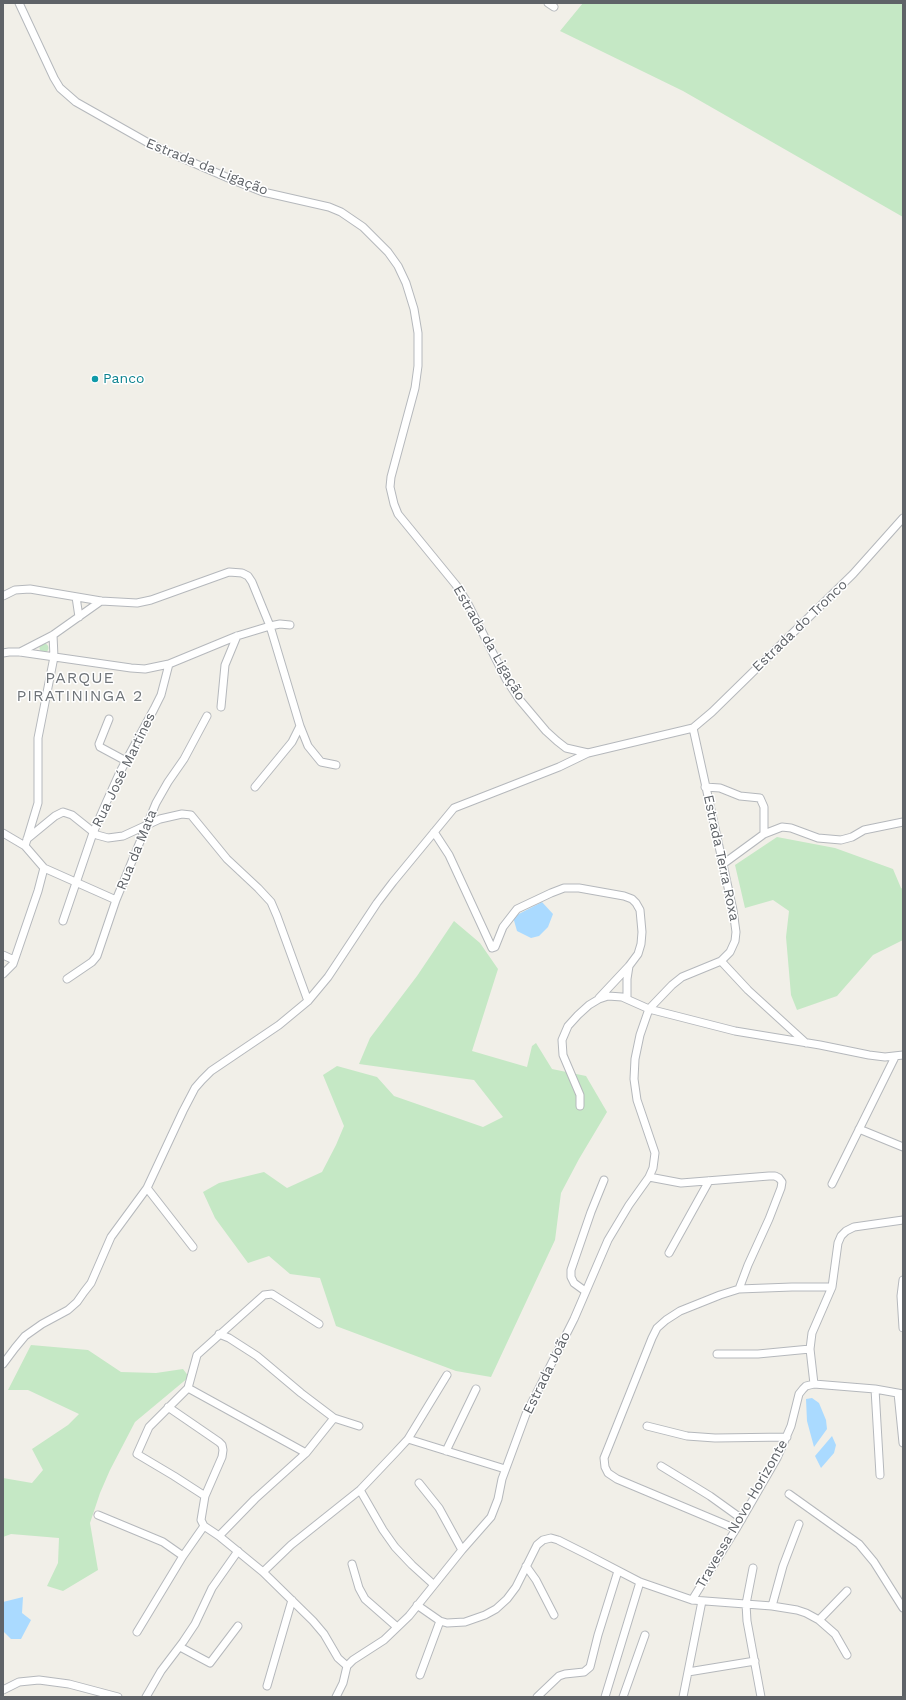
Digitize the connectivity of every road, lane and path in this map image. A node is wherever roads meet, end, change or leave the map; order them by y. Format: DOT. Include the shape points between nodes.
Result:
graph roads {
  1 [pos="19,3"];
  2 [pos="903,518"];
  3 [pos="3,596"];
  4 [pos="76,597"];
  5 [pos="101,601"];
  6 [pos="79,617"];
  7 [pos="290,625"];
  8 [pos="270,626"];
  9 [pos="53,635"];
  10 [pos="237,636"];
  11 [pos="20,652"];
  12 [pos="3,653"];
  13 [pos="54,657"];
  14 [pos="169,664"];
  15 [pos="221,707"];
  16 [pos="207,716"];
  17 [pos="109,719"];
  18 [pos="300,726"];
  19 [pos="693,728"];
  20 [pos="588,753"];
  21 [pos="126,761"];
  22 [pos="336,765"];
  23 [pos="255,787"];
  24 [pos="705,787"];
  25 [pos="903,822"];
  26 [pos="147,824"];
  27 [pos="434,832"];
  28 [pos="3,833"];
  29 [pos="93,833"];
  30 [pos="764,834"];
  31 [pos="26,842"];
  32 [pos="723,864"];
  33 [pos="44,868"];
  34 [pos="77,882"];
  35 [pos="116,900"];
  36 [pos="63,921"];
  37 [pos="3,955"];
  38 [pos="14,960"];
  39 [pos="721,962"];
  40 [pos="629,966"];
  41 [pos="3,974"];
  42 [pos="67,979"];
  43 [pos="599,998"];
  44 [pos="627,998"];
  45 [pos="308,1001"];
  46 [pos="649,1009"];
  47 [pos="806,1043"];
  48 [pos="903,1055"];
  49 [pos="895,1057"];
  50 [pos="580,1106"];
  51 [pos="859,1129"];
  52 [pos="903,1147"];
  53 [pos="649,1177"];
  54 [pos="604,1180"];
  55 [pos="709,1181"];
  56 [pos="832,1184"];
  57 [pos="147,1188"];
  58 [pos="903,1220"];
  59 [pos="193,1247"];
  60 [pos="669,1253"];
  61 [pos="903,1280"];
  62 [pos="832,1287"];
  63 [pos="739,1289"];
  64 [pos="585,1291"];
  65 [pos="319,1324"];
  66 [pos="903,1328"];
  67 [pos="219,1334"];
  68 [pos="810,1349"];
  69 [pos="717,1354"];
  70 [pos="3,1364"];
  71 [pos="447,1375"];
  72 [pos="814,1384"];
  73 [pos="903,1385"];
  74 [pos="188,1388"];
  75 [pos="476,1389"];
  76 [pos="874,1389"];
  77 [pos="901,1394"];
  78 [pos="168,1407"];
  79 [pos="334,1418"];
  80 [pos="360,1426"];
  81 [pos="647,1426"];
  82 [pos="787,1437"];
  83 [pos="408,1439"];
  84 [pos="903,1443"];
  85 [pos="446,1451"];
  86 [pos="306,1453"];
  87 [pos="661,1466"];
  88 [pos="505,1469"];
  89 [pos="880,1475"];
  90 [pos="419,1483"];
  91 [pos="360,1490"];
  92 [pos="789,1494"];
  93 [pos="205,1496"];
  94 [pos="98,1515"];
  95 [pos="742,1519"];
  96 [pos="799,1524"];
  97 [pos="204,1526"];
  98 [pos="736,1529"];
  99 [pos="219,1536"];
  100 [pos="462,1550"];
  101 [pos="238,1551"];
  102 [pos="183,1556"];
  103 [pos="352,1564"];
  104 [pos="526,1566"];
  105 [pos="753,1568"];
  106 [pos="618,1571"];
  107 [pos="263,1572"];
  108 [pos="640,1582"];
  109 [pos="433,1584"];
  110 [pos="847,1591"];
  111 [pos="292,1600"];
  112 [pos="692,1600"];
  113 [pos="702,1601"];
  114 [pos="746,1604"];
  115 [pos="417,1605"];
  116 [pos="772,1606"];
  117 [pos="903,1608"];
  118 [pos="554,1615"];
  119 [pos="440,1620"];
  120 [pos="819,1620"];
  121 [pos="238,1626"];
  122 [pos="397,1627"];
  123 [pos="137,1632"];
  124 [pos="645,1635"];
  125 [pos="180,1646"];
  126 [pos="847,1655"];
  127 [pos="755,1661"];
  128 [pos="347,1666"];
  129 [pos="688,1672"];
  130 [pos="420,1674"];
  131 [pos="267,1686"];
  132 [pos="3,1690"];
  133 [pos="118,1697"];
  134 [pos="146,1697"];
  135 [pos="336,1697"];
  136 [pos="537,1697"];
  137 [pos="605,1697"];
  138 [pos="624,1697"];
  139 [pos="683,1697"];
  140 [pos="761,1697"];
  1 -- 20 [label="street, Estrada da Ligação" via="54,78 60,88 76,102 152,145 233,180 263,192 341,212 363,227 388,252 406,283 418,333 415,388 390,486 394,504 398,514 467,602 506,679 519,699 557,741 566,748"];
  2 -- 19 [label="street, Estrada do Tronco" via="853,574"];
  3 -- 4 [label="street" via="15,590 30,589"];
  4 -- 5 [label="street"];
  4 -- 6 [label="street"];
  5 -- 6 [label="street"];
  5 -- 8 [label="street" via="137,603 222,574 242,573 252,582"];
  6 -- 9 [label="street"];
  7 -- 8 [label="street"];
  8 -- 10 [label="street"];
  8 -- 18 [label="street"];
  9 -- 11 [label="street"];
  9 -- 13 [label="street"];
  10 -- 14 [label="street"];
  10 -- 15 [label="street" via="225,665"];
  11 -- 12 [label="street"];
  11 -- 13 [label="street"];
  13 -- 14 [label="street" via="138,669"];
  13 -- 31 [label="street" via="38,738 38,803"];
  14 -- 21 [label="street, Rua José Martines" via="158,702"];
  16 -- 26 [label="street, Rua da Mata" via="184,759 162,791"];
  17 -- 21 [label="street" via="100,747"];
  18 -- 22 [label="street" via="308,746 321,762"];
  18 -- 23 [label="street" via="292,742"];
  19 -- 20 [label="street"];
  19 -- 24 [label="street, Estrada Terra Roxa"];
  20 -- 27 [label="street" via="454,808"];
  21 -- 29 [label="street, Rua José Martines"];
  24 -- 30 [label="street" via="760,798 764,807"];
  24 -- 32 [label="street, Estrada Terra Roxa"];
  25 -- 30 [label="street" via="864,830 841,840 818,838 782,827"];
  26 -- 29 [label="street" via="114,838"];
  26 -- 35 [label="street, Rua da Mata"];
  26 -- 45 [label="street" via="176,815 191,815 227,859 258,888 270,902 277,916"];
  27 -- 40 [label="street" via="449,855 492,948 495,947 503,927 517,910 564,888 579,888 624,896 636,903 642,921 641,944 638,954"];
  27 -- 45 [label="street" via="377,903 328,977"];
  28 -- 31 [label="street"];
  29 -- 31 [label="street" via="72,815 63,812"];
  29 -- 34 [label="street, Rua José Martines"];
  30 -- 32 [label="street"];
  31 -- 33 [label="street"];
  32 -- 39 [label="street, Estrada Terra Roxa" via="734,910 736,932 730,952"];
  33 -- 34 [label="street"];
  33 -- 38 [label="street"];
  34 -- 35 [label="street"];
  34 -- 36 [label="street, Rua José Martines"];
  35 -- 42 [label="street, Rua da Mata" via="97,956"];
  37 -- 38 [label="street"];
  38 -- 41 [label="street"];
  39 -- 46 [label="street" via="682,977"];
  39 -- 47 [label="street"];
  40 -- 43 [label="street"];
  40 -- 44 [label="street" via="626,979"];
  43 -- 44 [label="street"];
  43 -- 50 [label="street" via="568,1026 562,1040 563,1055 580,1095"];
  44 -- 46 [label="street"];
  45 -- 57 [label="street" via="279,1025 211,1071 195,1088"];
  46 -- 47 [label="street" via="735,1031"];
  46 -- 53 [label="street, Estrada João" via="640,1035 634,1079 639,1107 655,1153"];
  47 -- 49 [label="street" via="868,1055"];
  48 -- 49 [label="street"];
  49 -- 51 [label="street"];
  51 -- 52 [label="street"];
  51 -- 56 [label="street"];
  53 -- 55 [label="street" via="681,1183"];
  53 -- 64 [label="street, Estrada João" via="608,1240"];
  54 -- 64 [label="street" via="571,1270 574,1283"];
  55 -- 60 [label="street"];
  55 -- 63 [label="street" via="775,1176 782,1182 769,1220"];
  57 -- 59 [label="street"];
  57 -- 70 [label="street" via="111,1237 91,1283 77,1302 25,1336"];
  58 -- 62 [label="street" via="846,1230 838,1243"];
  61 -- 66 [label="street"];
  62 -- 63 [label="street"];
  62 -- 68 [label="street" via="812,1333"];
  63 -- 98 [label="street" via="680,1311 657,1328 604,1458 608,1473 617,1479"];
  64 -- 88 [label="street, Estrada João" via="574,1319 526,1414"];
  65 -- 67 [label="street" via="268,1293"];
  67 -- 74 [label="street" via="197,1355"];
  67 -- 79 [label="street" via="257,1356"];
  68 -- 69 [label="street" via="758,1354"];
  68 -- 72 [label="street"];
  71 -- 83 [label="street"];
  72 -- 76 [label="street"];
  72 -- 82 [label="street, Travessa Novo Horizonte" via="806,1386 799,1394"];
  73 -- 77 [label="street"];
  74 -- 78 [label="street"];
  74 -- 86 [label="street"];
  75 -- 85 [label="street"];
  76 -- 77 [label="street"];
  76 -- 89 [label="street"];
  77 -- 84 [label="street"];
  78 -- 93 [label="street" via="222,1445 222,1457"];
  78 -- 93 [label="street" via="149,1427 137,1454"];
  79 -- 80 [label="street"];
  79 -- 86 [label="street"];
  81 -- 82 [label="street" via="687,1436"];
  82 -- 95 [label="street, Travessa Novo Horizonte"];
  83 -- 85 [label="street"];
  83 -- 91 [label="street"];
  85 -- 88 [label="street"];
  86 -- 99 [label="street"];
  87 -- 95 [label="street"];
  88 -- 100 [label="street, Estrada João" via="491,1517"];
  90 -- 100 [label="street" via="439,1508"];
  91 -- 107 [label="street" via="291,1545"];
  91 -- 109 [label="street" via="395,1547"];
  92 -- 117 [label="street" via="859,1544 874,1562"];
  93 -- 97 [label="street" via="201,1520"];
  94 -- 102 [label="street" via="162,1542"];
  95 -- 98 [label="street, Travessa Novo Horizonte"];
  96 -- 116 [label="street" via="783,1566"];
  97 -- 99 [label="street"];
  97 -- 102 [label="street"];
  98 -- 112 [label="street, Travessa Novo Horizonte"];
  99 -- 101 [label="street"];
  100 -- 109 [label="street, Estrada João"];
  101 -- 107 [label="street"];
  101 -- 125 [label="street" via="212,1588 195,1624"];
  102 -- 123 [label="street"];
  103 -- 122 [label="street" via="365,1599"];
  104 -- 106 [label="street" via="537,1546 543,1540 551,1538"];
  104 -- 118 [label="street"];
  104 -- 119 [label="street" via="516,1587 496,1609 475,1620 465,1622 452,1623"];
  105 -- 114 [label="street"];
  106 -- 108 [label="street"];
  106 -- 136 [label="street" via="590,1667 584,1672 559,1676"];
  107 -- 111 [label="street"];
  108 -- 112 [label="street"];
  108 -- 137 [label="street"];
  109 -- 115 [label="street, Estrada João"];
  110 -- 120 [label="street"];
  111 -- 128 [label="street" via="324,1634"];
  111 -- 131 [label="street"];
  112 -- 113 [label="street"];
  113 -- 114 [label="street"];
  113 -- 129 [label="street"];
  114 -- 116 [label="street"];
  114 -- 127 [label="street"];
  115 -- 119 [label="street"];
  115 -- 122 [label="street, Estrada João"];
  116 -- 120 [label="street" via="797,1610"];
  119 -- 130 [label="street"];
  120 -- 126 [label="street" via="835,1634"];
  121 -- 125 [label="street" via="210,1663"];
  122 -- 128 [label="street, Estrada João" via="384,1640"];
  124 -- 138 [label="street"];
  125 -- 134 [label="street"];
  127 -- 129 [label="street"];
  127 -- 140 [label="street"];
  128 -- 135 [label="street"];
  129 -- 139 [label="street"];
  132 -- 133 [label="street" via="20,1682 39,1680 69,1684"];
}
